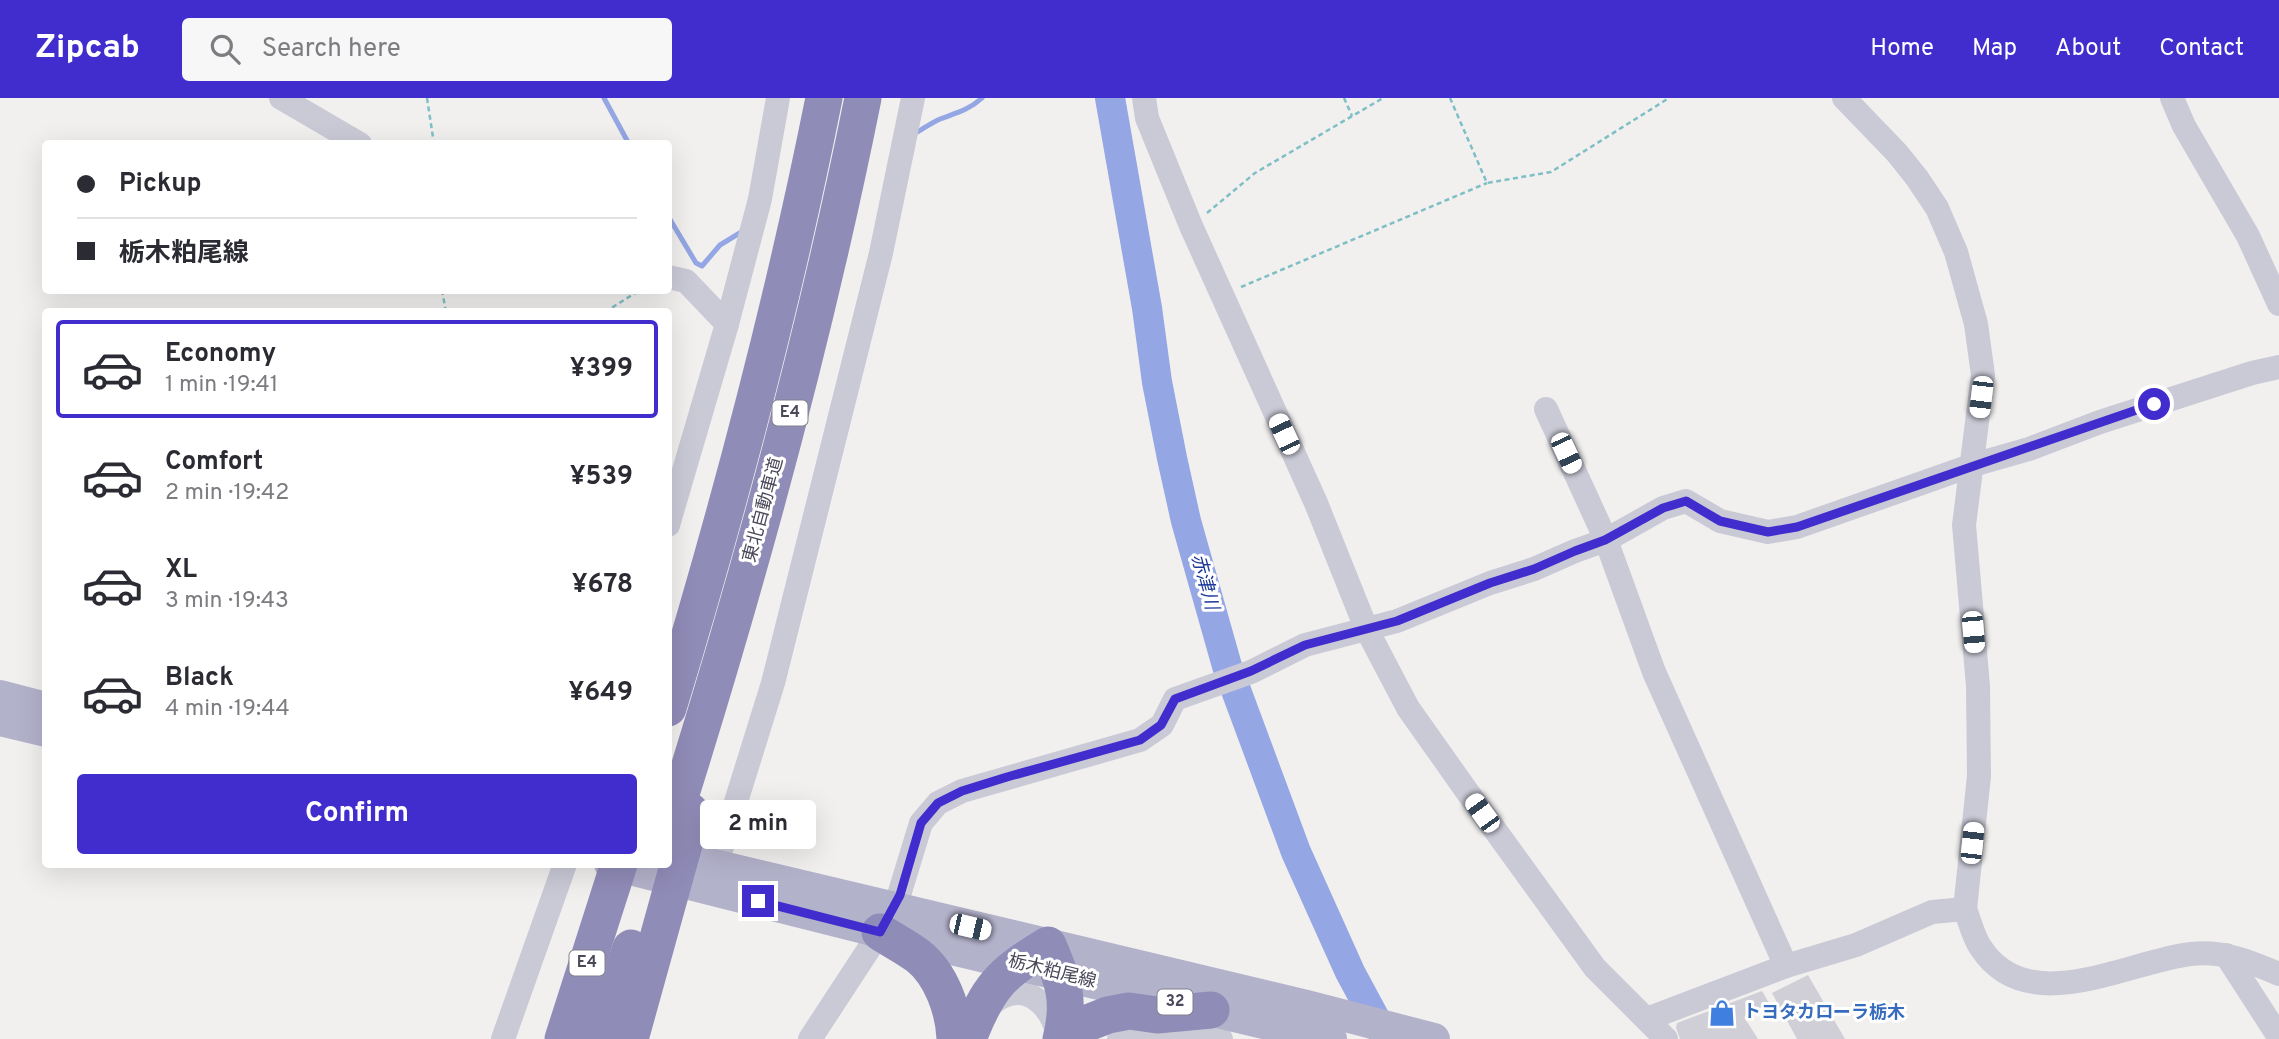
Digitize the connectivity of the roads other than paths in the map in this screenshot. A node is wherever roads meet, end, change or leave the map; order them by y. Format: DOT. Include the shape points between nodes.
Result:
graph roads {
  1 [pos="281,98"];
  2 [pos="778,98"];
  3 [pos="824,98"];
  4 [pos="863,98"];
  5 [pos="913,98"];
  6 [pos="1144,98"];
  7 [pos="1844,98"];
  8 [pos="2172,98"];
  9 [pos="353,140"];
  10 [pos="672,278"];
  11 [pos="2279,304"];
  12 [pos="727,324"];
  13 [pos="2279,367"];
  14 [pos="1546,409"];
  15 [pos="1973,465"];
  16 [pos="672,511"];
  17 [pos="1605,540"];
  18 [pos="1366,628"];
  19 [pos="672,694"];
  20 [pos="19,705"];
  21 [pos="42,727"];
  22 [pos="673,840"];
  23 [pos="716,866"];
  24 [pos="564,868"];
  25 [pos="659,868"];
  26 [pos="666,868"];
  27 [pos="613,872"];
  28 [pos="657,904"];
  29 [pos="1965,909"];
  30 [pos="886,920"];
  31 [pos="2226,955"];
  32 [pos="1042,961"];
  33 [pos="1786,966"];
  34 [pos="2279,974"];
  35 [pos="1647,1019"];
  36 [pos="1216,1025"];
  37 [pos="1318,1029"];
  38 [pos="966,1032"];
  39 [pos="2279,1037"];
  40 [pos="503,1039"];
  41 [pos="563,1039"];
  42 [pos="600,1039"];
  43 [pos="630,1039"];
  44 [pos="810,1039"];
  45 [pos="1061,1039"];
  46 [pos="1119,1039"];
  47 [pos="1434,1039"];
  48 [pos="1666,1039"];
  1 -- 9 [label="street"];
  2 -- 12 [label="street" via="760,199"];
  3 -- 19 [label="highway, E4" via="768,346"];
  4 -- 22 [label="highway, 東北自動車道 / E4" via="805,358"];
  5 -- 23 [label="street" via="881,253 773,683"];
  6 -- 18 [label="street" via="1147,118 1191,226 1316,503"];
  7 -- 15 [label="street" via="1917,178 1937,208 1956,252 1976,324 1983,375"];
  8 -- 11 [label="street" via="2248,236"];
  10 -- 12 [label="street" via="686,281"];
  12 -- 16 [label="street"];
  13 -- 15 [label="street"];
  14 -- 17 [label="street"];
  15 -- 17 [label="street" via="1797,527 1768,532 1720,521 1686,501 1663,508"];
  15 -- 29 [label="street" via="1964,525 1978,686 1979,776"];
  17 -- 18 [label="street" via="1397,621"];
  17 -- 33 [label="street" via="1654,672"];
  18 -- 30 [label="street" via="1305,645 1175,699 1161,725 1140,740 962,791 938,803 921,823 900,895"];
  18 -- 35 [label="street" via="1408,708 1465,790 1595,968"];
  20 -- 21 [label="main road"];
  22 -- 23 [label="main road, 栃木粕尾線 / 32"];
  23 -- 30 [label="main road, 栃木粕尾線 / 32"];
  24 -- 40 [label="street"];
  25 -- 28 [label="highway, E4"];
  26 -- 28 [label="highway, 東北自動車道"];
  27 -- 30 [label="main road, 栃木粕尾線 / 32"];
  27 -- 41 [label="highway, E4"];
  28 -- 42 [label="highway, E4"];
  28 -- 43 [label="highway"];
  29 -- 31 [label="street" via="1981,948 2005,973 2037,983 2084,982 2191,954"];
  29 -- 33 [label="street" via="1932,912 1856,945"];
  30 -- 32 [label="main road, 栃木粕尾線 / 32"];
  30 -- 38 [label="highway" via="933,974 954,1027"];
  30 -- 44 [label="street"];
  31 -- 34 [label="street"];
  31 -- 39 [label="street"];
  32 -- 36 [label="main road, 栃木粕尾線 / 32"];
  32 -- 37 [label="main road, 栃木粕尾線 / 32"];
  32 -- 38 [label="highway" via="997,981"];
  32 -- 45 [label="highway" via="1066,991"];
  33 -- 35 [label="street"];
  35 -- 48 [label="street"];
  36 -- 37 [label="main road, 栃木粕尾線 / 32"];
  36 -- 45 [label="highway" via="1129,1011 1080,1026"];
  36 -- 46 [label="street" via="1182,1035"];
  37 -- 47 [label="main road, 32"];
  38 -- 45 [label="street" via="996,999 1028,994 1051,1013"];
}
